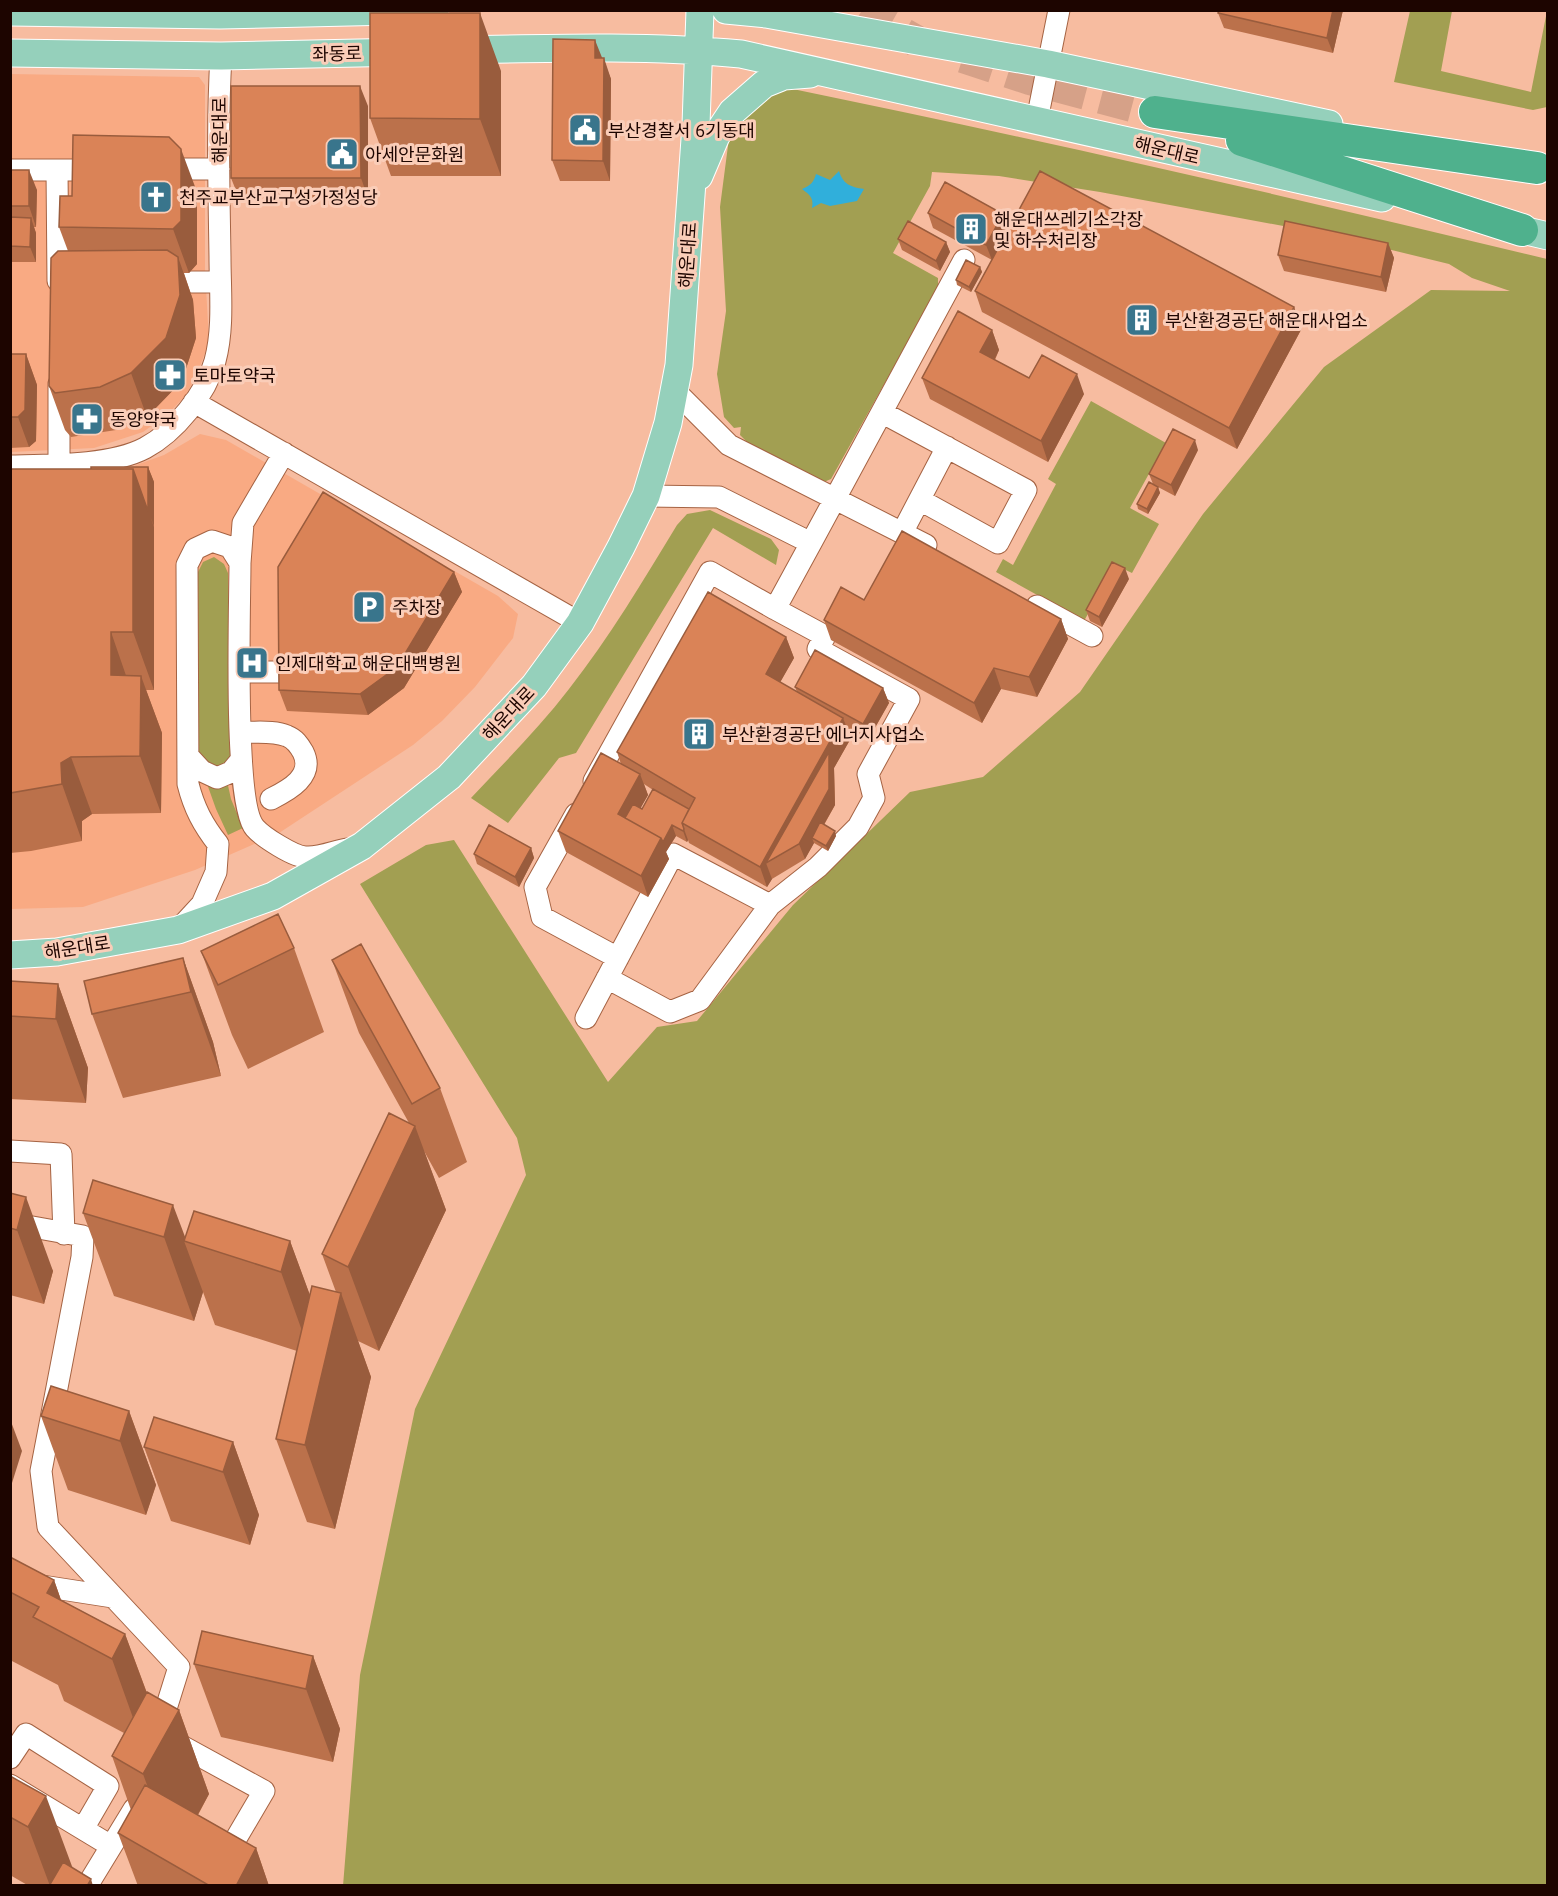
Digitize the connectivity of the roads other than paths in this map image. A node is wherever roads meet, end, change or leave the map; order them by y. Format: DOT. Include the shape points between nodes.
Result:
graph roads {
  1 [pos="435,10"];
  2 [pos="700,10"];
  3 [pos="726,10"];
  4 [pos="1059,10"];
  5 [pos="10,12"];
  6 [pos="699,50"];
  7 [pos="10,52"];
  8 [pos="221,56"];
  9 [pos="1048,64"];
  10 [pos="828,73"];
  11 [pos="1037,120"];
  12 [pos="219,169"];
  13 [pos="10,170"];
  14 [pos="57,170"];
  15 [pos="1542,170"];
  16 [pos="691,197"];
  17 [pos="1535,233"];
  18 [pos="964,260"];
  19 [pos="81,282"];
  20 [pos="139,282"];
  21 [pos="220,282"];
  22 [pos="58,283"];
  23 [pos="58,305"];
  24 [pos="58,363"];
  25 [pos="674,390"];
  26 [pos="194,402"];
  27 [pos="883,412"];
  28 [pos="947,447"];
  29 [pos="284,453"];
  30 [pos="59,465"];
  31 [pos="10,466"];
  32 [pos="646,496"];
  33 [pos="836,498"];
  34 [pos="920,500"];
  35 [pos="243,523"];
  36 [pos="902,533"];
  37 [pos="212,542"];
  38 [pos="811,543"];
  39 [pos="942,554"];
  40 [pos="240,563"];
  41 [pos="1022,598"];
  42 [pos="776,609"];
  43 [pos="580,623"];
  44 [pos="1092,636"];
  45 [pos="240,672"];
  46 [pos="286,672"];
  47 [pos="240,732"];
  48 [pos="190,758"];
  49 [pos="240,760"];
  50 [pos="271,800"];
  51 [pos="362,846"];
  52 [pos="770,905"];
  53 [pos="178,930"];
  54 [pos="10,955"];
  55 [pos="618,958"];
  56 [pos="607,978"];
  57 [pos="586,1018"];
  58 [pos="10,1151"];
  59 [pos="10,1223"];
  60 [pos="64,1234"];
  61 [pos="10,1581"];
  62 [pos="113,1597"];
  63 [pos="158,1733"];
  64 [pos="151,1755"];
  65 [pos="10,1758"];
  66 [pos="10,1785"];
  67 [pos="141,1789"];
  68 [pos="83,1829"];
  69 [pos="111,1846"];
  70 [pos="224,1859"];
  71 [pos="87,1886"];
  1 -- 5 [label="main road" via="220,15"];
  2 -- 6 [label="main road"];
  3 -- 9 [label="main road"];
  4 -- 9 [label="street"];
  6 -- 8 [label="main road, 좌동로" via="610,47"];
  6 -- 10 [label="main road, 해운대로" via="741,54"];
  6 -- 16 [label="main road, 해운대로"];
  7 -- 8 [label="main road, 좌동로"];
  8 -- 12 [label="street, 해운대로"];
  9 -- 11 [label="street"];
  9 -- 15 [label="main road"];
  10 -- 11 [label="main road, 해운대로"];
  10 -- 16 [label="main road" via="784,76 764,84 732,112 716,136"];
  11 -- 17 [label="main road, 해운대로"];
  12 -- 14 [label="street"];
  12 -- 21 [label="street, 해운대로"];
  13 -- 14 [label="street"];
  14 -- 22 [label="street"];
  15 -- 17 [label="highway" via="1155,112"];
  16 -- 25 [label="main road, 해운대로"];
  18 -- 27 [label="street"];
  19 -- 22 [label="street"];
  20 -- 21 [label="street"];
  21 -- 26 [label="street, 해운대로" via="215,362"];
  22 -- 23 [label="street"];
  24 -- 30 [label="street"];
  25 -- 32 [label="main road, 해운대로"];
  25 -- 33 [label="street" via="729,445"];
  26 -- 29 [label="street"];
  26 -- 30 [label="street, 해운대로" via="178,424 145,448 110,459"];
  27 -- 28 [label="street"];
  27 -- 33 [label="street"];
  28 -- 34 [label="street"];
  28 -- 34 [label="street" via="1026,490 999,543"];
  29 -- 35 [label="street"];
  29 -- 43 [label="street"];
  30 -- 31 [label="street, 해운대로"];
  32 -- 38 [label="street" via="719,497"];
  32 -- 43 [label="main road, 해운대로"];
  33 -- 36 [label="street"];
  33 -- 38 [label="street"];
  34 -- 36 [label="street"];
  35 -- 37 [label="street"];
  35 -- 40 [label="street"];
  36 -- 39 [label="street"];
  37 -- 40 [label="street" via="230,547"];
  37 -- 48 [label="street" via="195,549 187,566"];
  38 -- 42 [label="street"];
  40 -- 45 [label="street"];
  41 -- 44 [label="street"];
  42 -- 52 [label="street" via="825,636 818,649 909,699 868,774 874,798 858,827 818,867"];
  42 -- 55 [label="street" via="710,572 535,886 542,917"];
  43 -- 51 [label="main road, 해운대로" via="534,686 449,777"];
  45 -- 46 [label="street"];
  45 -- 47 [label="street"];
  47 -- 49 [label="street"];
  47 -- 50 [label="street" via="288,736 299,744 306,759 305,773 298,783"];
  48 -- 49 [label="street" via="202,771 217,778 231,772"];
  48 -- 53 [label="street" via="215,825 218,844 216,872 207,894"];
  49 -- 51 [label="street" via="253,826 275,844 306,857"];
  51 -- 53 [label="main road, 해운대로" via="273,896"];
  52 -- 55 [label="street" via="673,854"];
  52 -- 56 [label="street" via="700,1000 670,1012"];
  53 -- 54 [label="main road, 해운대로" via="57,952"];
  55 -- 56 [label="street"];
  56 -- 57 [label="street"];
  58 -- 60 [label="street" via="61,1154"];
  59 -- 60 [label="street"];
  60 -- 62 [label="street" via="83,1236 82,1257 41,1471 48,1527"];
  61 -- 62 [label="street"];
  62 -- 63 [label="street" via="179,1667"];
  63 -- 64 [label="street"];
  63 -- 70 [label="street" via="264,1791"];
  65 -- 68 [label="street" via="26,1734 108,1786"];
  66 -- 68 [label="street"];
  67 -- 69 [label="street" via="133,1811"];
  68 -- 69 [label="street"];
  69 -- 71 [label="street"];
}
